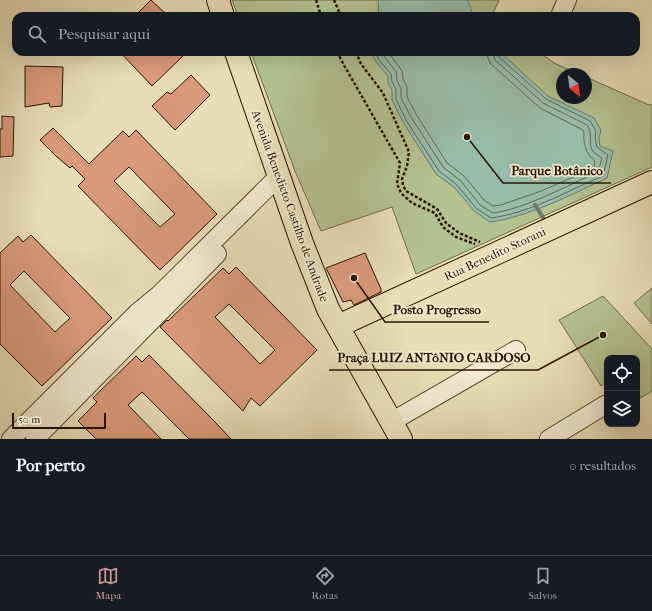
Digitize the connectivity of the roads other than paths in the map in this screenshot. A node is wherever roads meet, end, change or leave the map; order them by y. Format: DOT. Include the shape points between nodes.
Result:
graph roads {
  1 [pos="218,0"];
  2 [pos="567,0"];
  3 [pos="222,12"];
  4 [pos="562,12"];
  5 [pos="237,56"];
  6 [pos="652,182"];
  7 [pos="281,183"];
  8 [pos="233,229"];
  9 [pos="338,326"];
  10 [pos="516,350"];
  11 [pos="604,406"];
  12 [pos="396,431"];
  13 [pos="11,439"];
  14 [pos="35,439"];
  15 [pos="548,439"];
  1 -- 3 [label="main road"];
  2 -- 4 [label="street"];
  5 -- 7 [label="main road, Avenida Benedicto Castilho de Andrade"];
  6 -- 9 [label="main road, Rua Benedito Storani"];
  7 -- 8 [label="street"];
  7 -- 9 [label="main road, Avenida Benedicto Castilho de Andrade" via="312,269 328,309"];
  8 -- 13 [label="street" via="137,313"];
  8 -- 14 [label="street"];
  9 -- 12 [label="main road, Avenida Benedicto Castilho de Andrade"];
  10 -- 12 [label="street"];
  11 -- 15 [label="street"];
}
